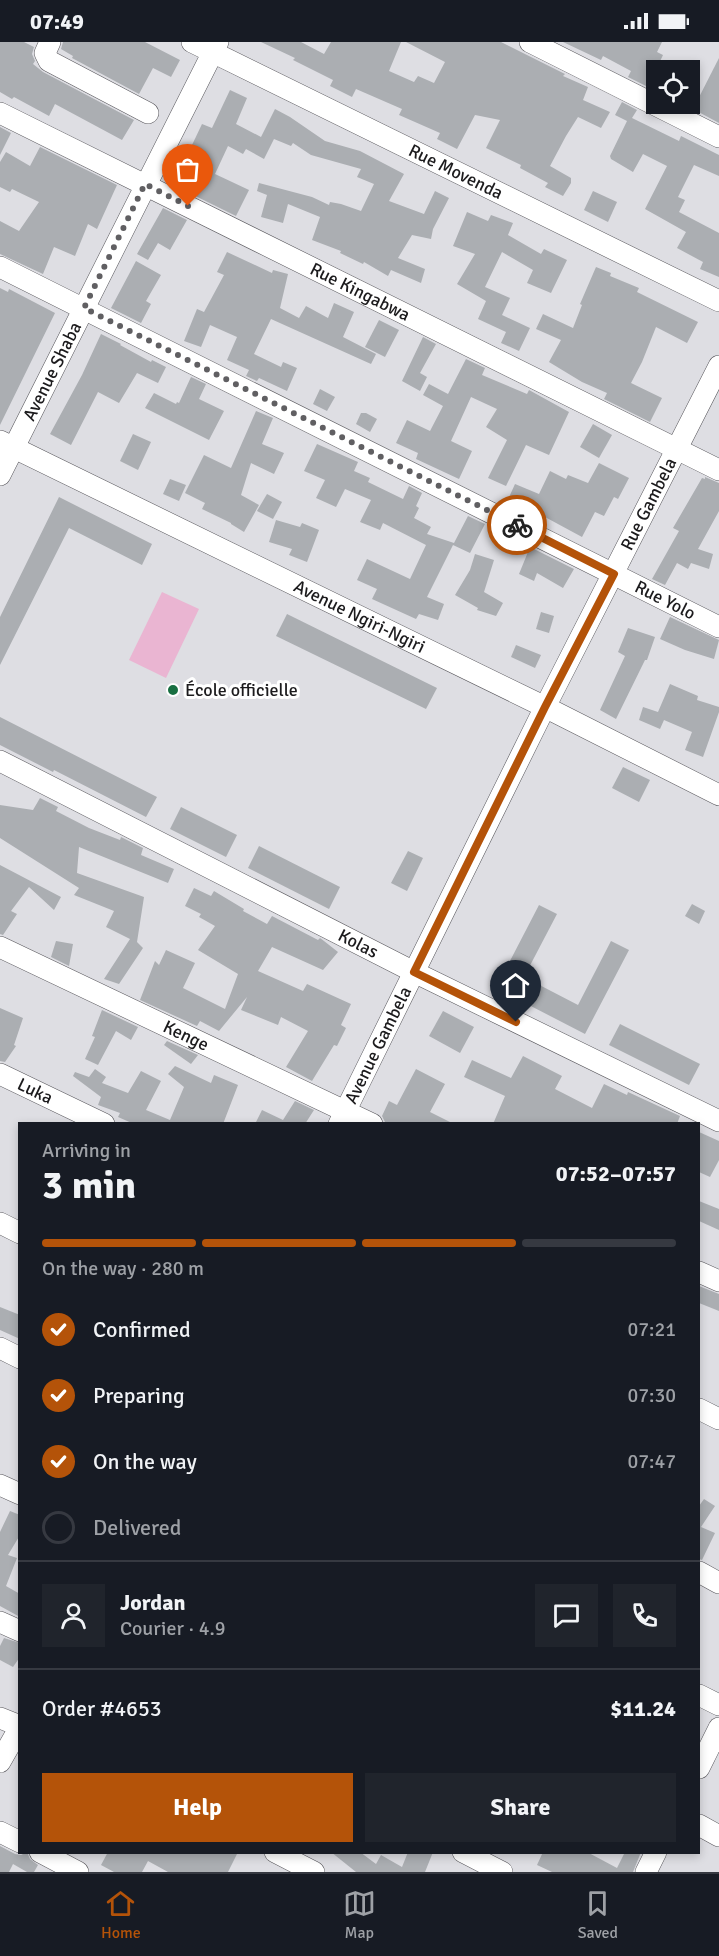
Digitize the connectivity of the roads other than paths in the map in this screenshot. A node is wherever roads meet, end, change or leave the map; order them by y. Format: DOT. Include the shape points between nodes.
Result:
graph roads {
  1 [pos="50,42"];
  2 [pos="192,42"];
  3 [pos="530,42"];
  4 [pos="215,47"];
  5 [pos="0,113"];
  6 [pos="148,113"];
  7 [pos="719,137"];
  8 [pos="145,184"];
  9 [pos="0,267"];
  10 [pos="719,301"];
  11 [pos="84,308"];
  12 [pos="719,366"];
  13 [pos="7,445"];
  14 [pos="677,449"];
  15 [pos="719,470"];
  16 [pos="0,475"];
  17 [pos="614,574"];
  18 [pos="719,627"];
  19 [pos="545,707"];
  20 [pos="0,761"];
  21 [pos="719,795"];
  22 [pos="0,947"];
  23 [pos="414,972"];
  24 [pos="0,1074"];
  25 [pos="342,1117"];
  26 [pos="719,1121"];
  27 [pos="100,1122"];
  28 [pos="363,1122"];
  29 [pos="0,1223"];
  30 [pos="18,1232"];
  31 [pos="700,1272"];
  32 [pos="719,1281"];
  33 [pos="0,1348"];
  34 [pos="18,1357"];
  35 [pos="700,1410"];
  36 [pos="719,1419"];
  37 [pos="0,1485"];
  38 [pos="18,1493"];
  39 [pos="700,1572"];
  40 [pos="719,1582"];
  41 [pos="0,1622"];
  42 [pos="18,1630"];
  43 [pos="700,1696"];
  44 [pos="719,1705"];
  45 [pos="0,1718"];
  46 [pos="18,1726"];
  47 [pos="719,1728"];
  48 [pos="18,1730"];
  49 [pos="0,1762"];
  50 [pos="700,1766"];
  51 [pos="700,1826"];
  52 [pos="0,1832"];
  53 [pos="719,1836"];
  54 [pos="18,1841"];
  55 [pos="44,1854"];
  56 [pos="279,1854"];
  57 [pos="467,1854"];
  58 [pos="655,1854"];
  59 [pos="78,1872"];
  60 [pos="314,1872"];
  61 [pos="502,1872"];
  62 [pos="646,1872"];
  1 -- 6 [label="street" via="45,53 49,61"];
  2 -- 4 [label="street, Rue Movenda"];
  3 -- 7 [label="street"];
  4 -- 8 [label="street, Avenue Shaba"];
  4 -- 10 [label="street, Rue Movenda"];
  5 -- 8 [label="street, Rue Kingabwa"];
  8 -- 11 [label="street, Avenue Shaba"];
  8 -- 14 [label="street, Rue Kingabwa"];
  9 -- 11 [label="street, Rue Yolo"];
  11 -- 13 [label="street, Avenue Shaba"];
  11 -- 17 [label="street, Rue Yolo"];
  12 -- 14 [label="street, Rue Gambela"];
  13 -- 16 [label="street, Avenue Shaba"];
  13 -- 19 [label="street, Avenue Ngiri-Ngiri"];
  14 -- 15 [label="street, Rue Kingabwa"];
  14 -- 17 [label="street, Rue Gambela"];
  17 -- 18 [label="street, Rue Yolo"];
  17 -- 19 [label="street, Rue Gambela"];
  19 -- 21 [label="street, Avenue Ngiri-Ngiri"];
  19 -- 23 [label="street, Avenue Gambela"];
  20 -- 23 [label="street, Kolas"];
  22 -- 25 [label="street, Kenge"];
  23 -- 25 [label="street, Avenue Gambela"];
  23 -- 26 [label="street, Kolas"];
  24 -- 27 [label="street, Luka"];
  25 -- 28 [label="street, Kenge"];
  29 -- 30 [label="street"];
  31 -- 32 [label="street"];
  33 -- 34 [label="street"];
  35 -- 36 [label="street"];
  37 -- 38 [label="street"];
  39 -- 40 [label="street"];
  41 -- 42 [label="street"];
  43 -- 44 [label="street"];
  45 -- 46 [label="street"];
  47 -- 50 [label="street"];
  48 -- 49 [label="street"];
  51 -- 53 [label="street"];
  52 -- 54 [label="street"];
  55 -- 59 [label="street"];
  56 -- 60 [label="street"];
  57 -- 61 [label="street"];
  58 -- 62 [label="street"];
}
